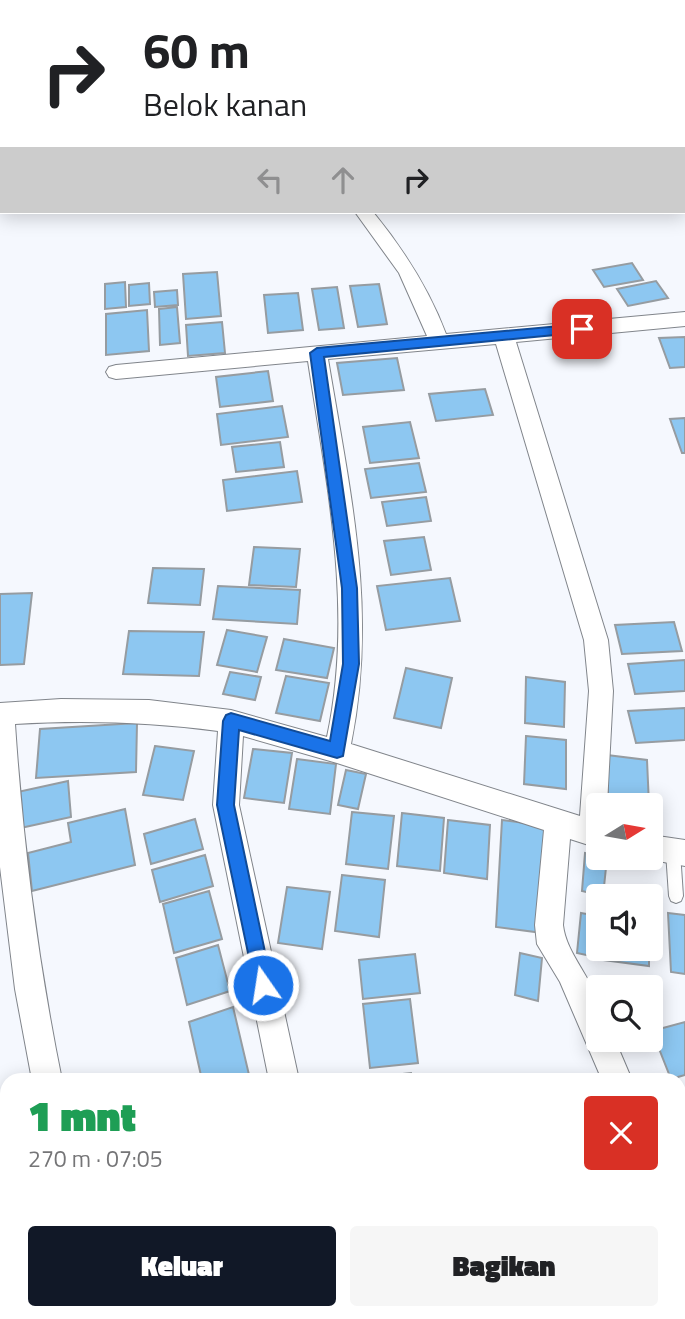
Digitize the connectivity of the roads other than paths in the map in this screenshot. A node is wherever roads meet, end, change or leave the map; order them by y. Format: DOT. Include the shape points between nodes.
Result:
graph roads {
  1 [pos="366,214"];
  2 [pos="685,319"];
  3 [pos="504,336"];
  4 [pos="439,343"];
  5 [pos="317,353"];
  6 [pos="116,372"];
  7 [pos="1,714"];
  8 [pos="231,721"];
  9 [pos="337,751"];
  10 [pos="597,793"];
  11 [pos="558,823"];
  12 [pos="586,831"];
  13 [pos="670,851"];
  14 [pos="676,896"];
  15 [pos="586,1008"];
  16 [pos="605,1052"];
  17 [pos="45,1073"];
  18 [pos="283,1073"];
  19 [pos="614,1073"];
  1 -- 4 [label="street" via="407,267"];
  2 -- 3 [label="street"];
  3 -- 4 [label="street"];
  3 -- 10 [label="street" via="596,640 601,691"];
  4 -- 5 [label="street"];
  5 -- 6 [label="street"];
  5 -- 9 [label="street" via="351,609 351,664"];
  7 -- 8 [label="street" via="149,711"];
  7 -- 17 [label="street" via="17,910"];
  8 -- 9 [label="street"];
  8 -- 18 [label="street" via="226,805"];
  9 -- 11 [label="street"];
  11 -- 12 [label="street"];
  11 -- 15 [label="street" via="551,944"];
  13 -- 14 [label="lane"];
  16 -- 19 [label="street"];
}
